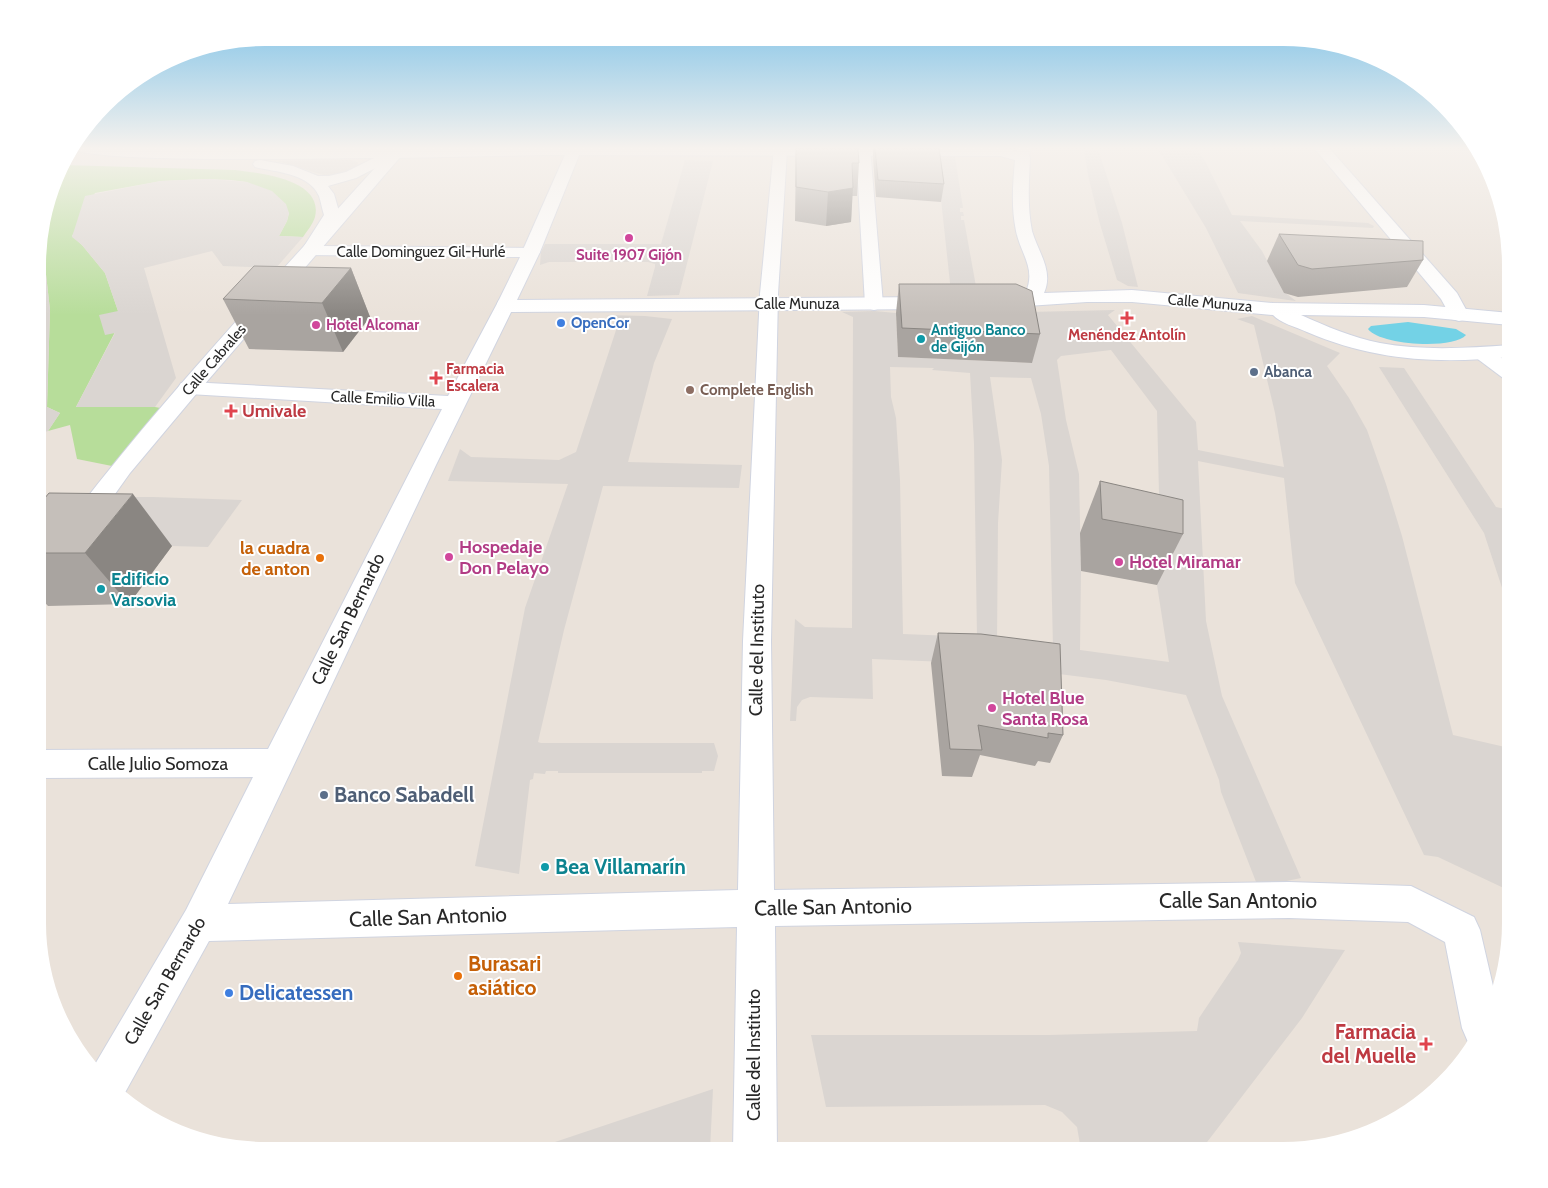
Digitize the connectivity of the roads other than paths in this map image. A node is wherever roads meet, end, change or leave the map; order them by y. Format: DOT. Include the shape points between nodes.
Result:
graph roads {
  1 [pos="329,203"];
  2 [pos="352,203"];
  3 [pos="551,203"];
  4 [pos="776,203"];
  5 [pos="867,203"];
  6 [pos="1021,203"];
  7 [pos="1369,203"];
  8 [pos="310,251"];
  9 [pos="531,252"];
  10 [pos="1040,276"];
  11 [pos="1080,293"];
  12 [pos="1032,300"];
  13 [pos="948,303"];
  14 [pos="976,303"];
  15 [pos="506,304"];
  16 [pos="769,304"];
  17 [pos="874,304"];
  18 [pos="1273,309"];
  19 [pos="1366,309"];
  20 [pos="1462,315"];
  21 [pos="1502,318"];
  22 [pos="1354,341"];
  23 [pos="1502,352"];
  24 [pos="1485,353"];
  25 [pos="1502,367"];
  26 [pos="190,388"];
  27 [pos="456,403"];
  28 [pos="69,539"];
  29 [pos="278,763"];
  30 [pos="46,764"];
  31 [pos="755,908"];
  32 [pos="199,923"];
  33 [pos="1480,1018"];
  34 [pos="110,1078"];
  35 [pos="755,1142"];
  1 -- 8 [label="street" via="332,215"];
  2 -- 8 [label="street, Calle Cabrales"];
  3 -- 9 [label="street, Calle San Bernardo"];
  4 -- 16 [label="street, Calle del Instituto"];
  5 -- 17 [label="street"];
  6 -- 10 [label="street" via="1024,231"];
  7 -- 20 [label="street"];
  8 -- 9 [label="street, Calle Dominguez Gil-Hurlé"];
  8 -- 26 [label="street, Calle Cabrales"];
  9 -- 15 [label="street, Calle San Bernardo"];
  10 -- 11 [label="street"];
  10 -- 12 [label="street"];
  11 -- 12 [label="street, Calle Munuza"];
  11 -- 18 [label="street, Calle Munuza"];
  12 -- 14 [label="street, Calle Munuza"];
  13 -- 17 [label="street, Calle Munuza"];
  15 -- 16 [label="street, Calle Munuza" via="521,307"];
  15 -- 27 [label="street, Calle San Bernardo"];
  16 -- 17 [label="street, Calle Munuza"];
  16 -- 31 [label="street, Calle del Instituto" via="756,650"];
  18 -- 19 [label="street"];
  18 -- 22 [label="street" via="1314,328"];
  19 -- 20 [label="street"];
  19 -- 22 [label="street" via="1346,319 1343,326"];
  20 -- 21 [label="street"];
  20 -- 24 [label="street" via="1498,336 1502,346"];
  22 -- 24 [label="street" via="1379,349 1419,354"];
  23 -- 24 [label="street"];
  24 -- 25 [label="street"];
  26 -- 27 [label="street, Calle Emilio Villa"];
  26 -- 28 [label="street, Calle Cabrales" via="122,468"];
  27 -- 29 [label="street, Calle San Bernardo"];
  29 -- 30 [label="street, Calle Julio Somoza"];
  29 -- 32 [label="street, Calle San Bernardo"];
  31 -- 32 [label="street, Calle San Antonio"];
  31 -- 33 [label="street, Calle San Antonio" via="1299,900 1411,904 1460,930"];
  31 -- 35 [label="street, Calle del Instituto"];
  32 -- 34 [label="street, Calle San Bernardo"];
}
